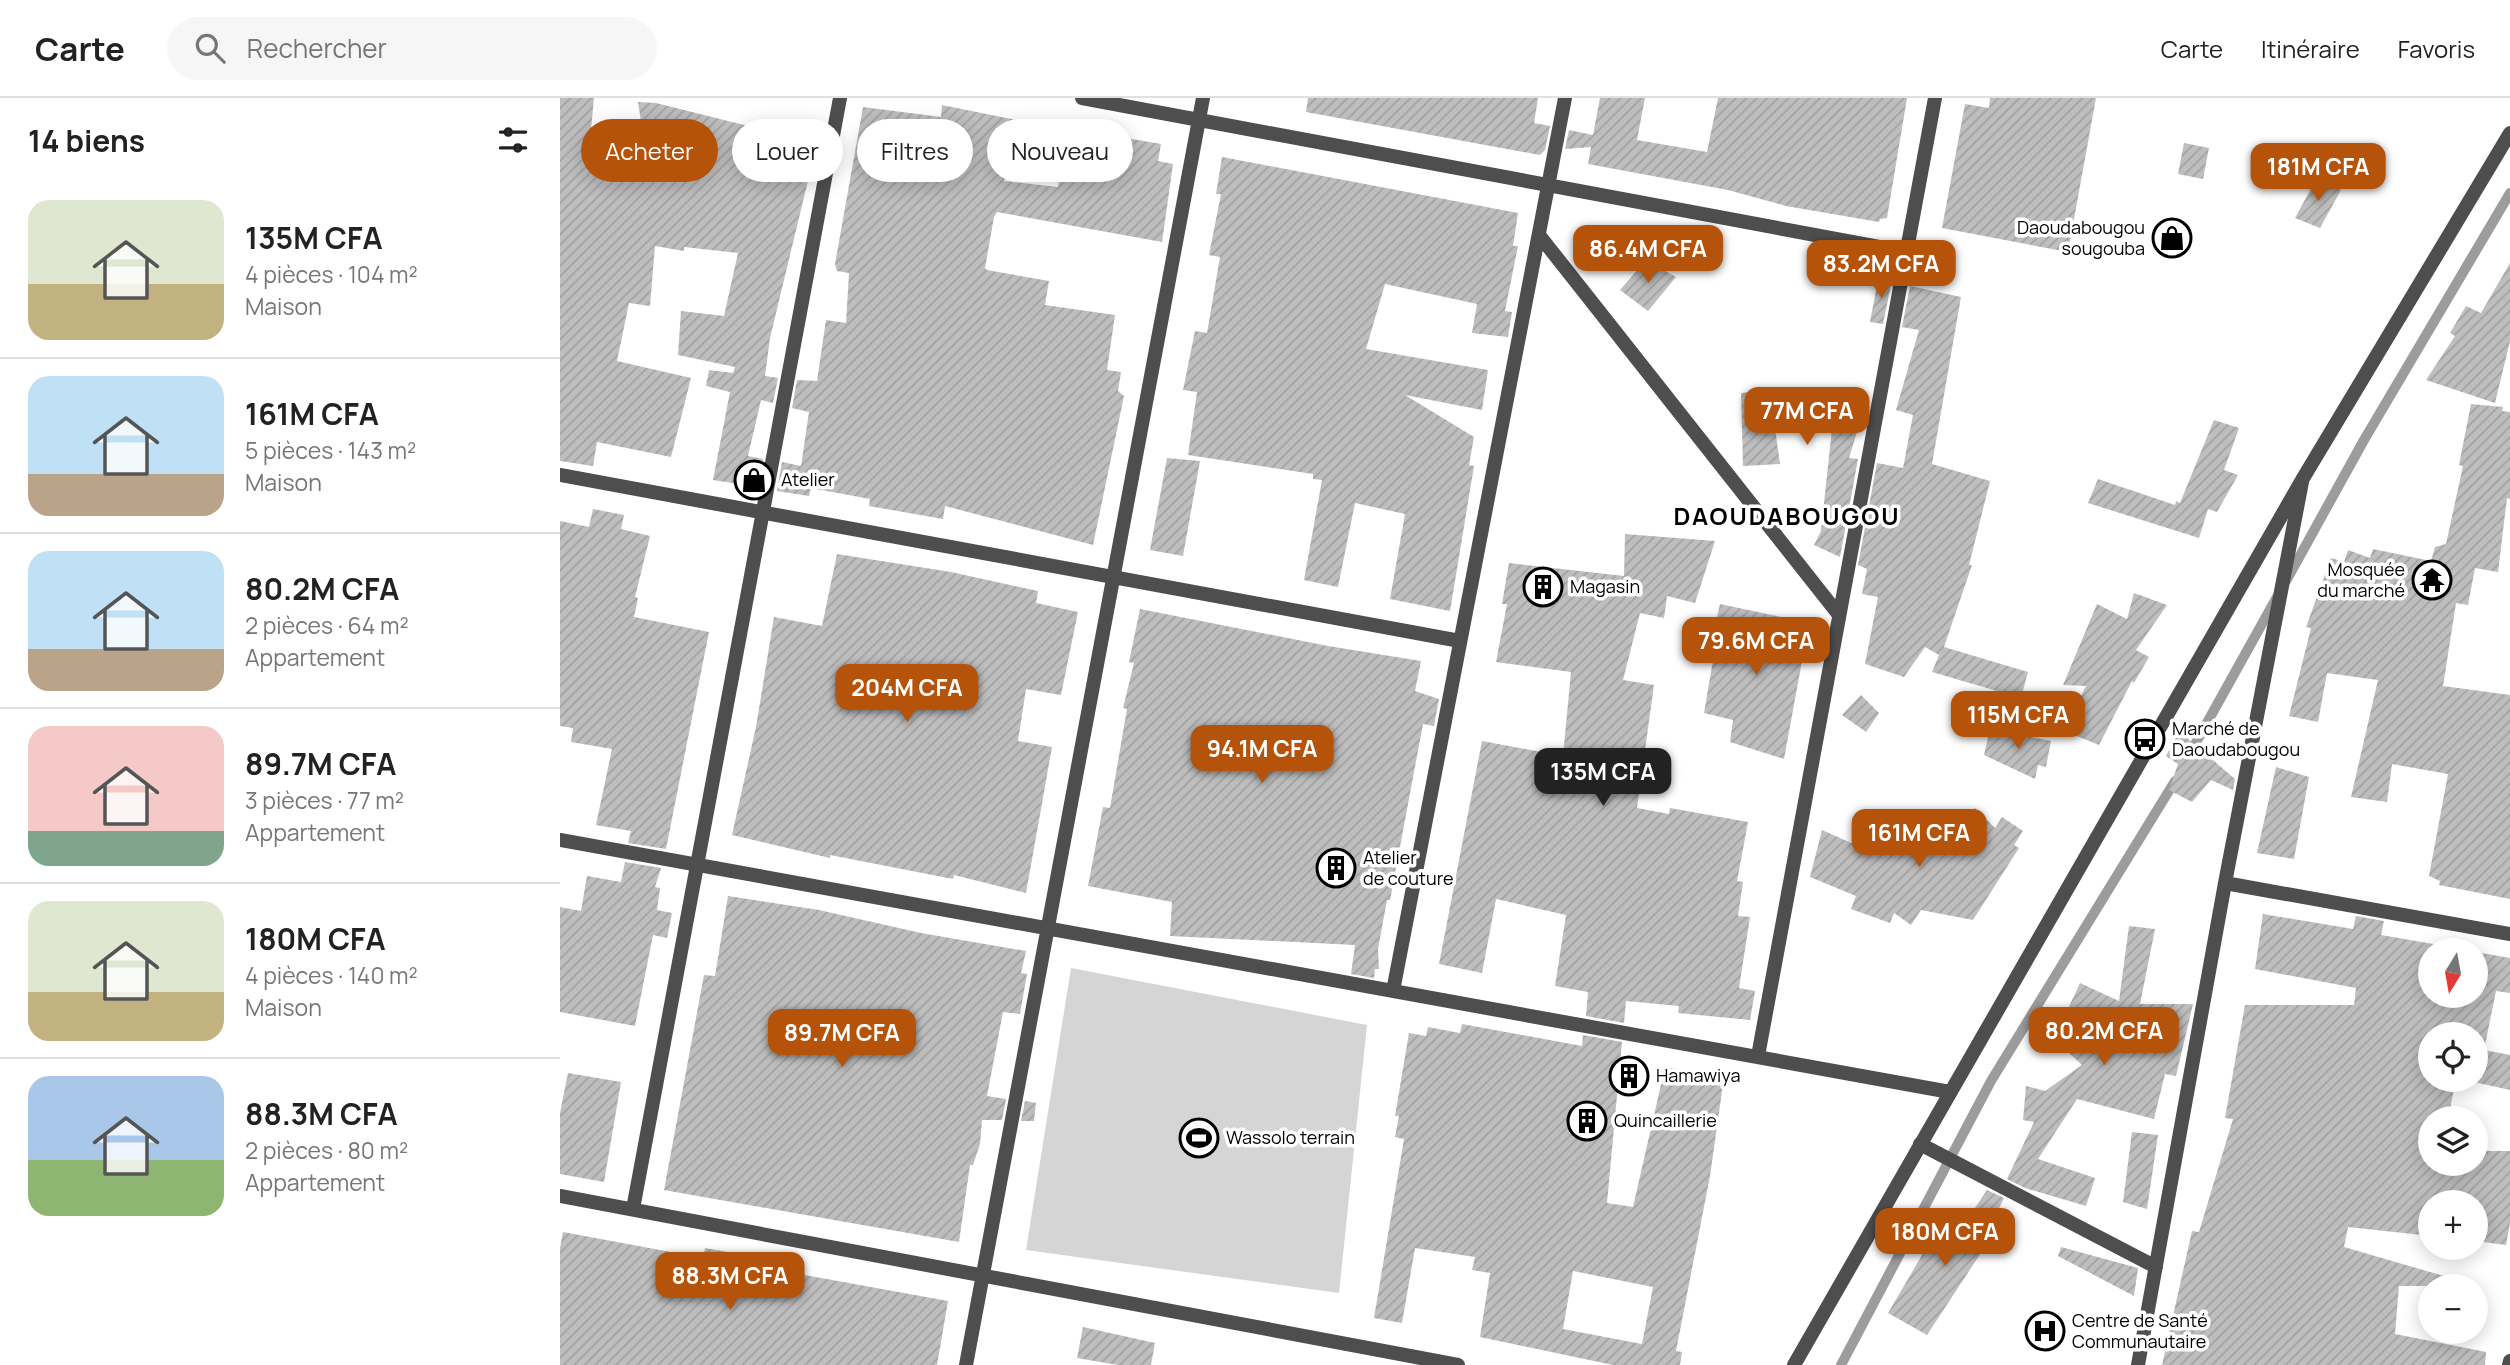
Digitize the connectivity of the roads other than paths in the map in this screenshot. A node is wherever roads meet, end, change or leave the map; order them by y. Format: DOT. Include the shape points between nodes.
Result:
graph roads {
  1 [pos="840,98"];
  2 [pos="1082,98"];
  3 [pos="1203,98"];
  4 [pos="1565,98"];
  5 [pos="1935,98"];
  6 [pos="1199,120"];
  7 [pos="2510,133"];
  8 [pos="1549,185"];
  9 [pos="1539,235"];
  10 [pos="1906,252"];
  11 [pos="560,475"];
  12 [pos="2302,480"];
  13 [pos="762,513"];
  14 [pos="1113,577"];
  15 [pos="1839,615"];
  16 [pos="1461,641"];
  17 [pos="560,840"];
  18 [pos="697,865"];
  19 [pos="2225,883"];
  20 [pos="1048,928"];
  21 [pos="2510,934"];
  22 [pos="1393,991"];
  23 [pos="1758,1056"];
  24 [pos="1950,1092"];
  25 [pos="1920,1144"];
  26 [pos="560,1196"];
  27 [pos="633,1209"];
  28 [pos="2156,1267"];
  29 [pos="983,1275"];
  30 [pos="966,1365"];
  31 [pos="1458,1365"];
  32 [pos="1794,1365"];
  33 [pos="2138,1365"];
  1 -- 13 [label="street"];
  2 -- 6 [label="street"];
  3 -- 6 [label="street"];
  4 -- 8 [label="street"];
  5 -- 10 [label="street"];
  6 -- 8 [label="street"];
  6 -- 14 [label="street"];
  7 -- 12 [label="street"];
  8 -- 9 [label="street"];
  8 -- 10 [label="street"];
  9 -- 15 [label="street"];
  9 -- 16 [label="street"];
  10 -- 15 [label="street"];
  11 -- 13 [label="street"];
  12 -- 19 [label="street"];
  12 -- 24 [label="street"];
  13 -- 14 [label="street"];
  13 -- 18 [label="street"];
  14 -- 16 [label="street"];
  14 -- 20 [label="street"];
  15 -- 23 [label="street"];
  16 -- 22 [label="street"];
  17 -- 18 [label="street"];
  18 -- 20 [label="street"];
  18 -- 27 [label="street"];
  19 -- 21 [label="street"];
  19 -- 28 [label="street"];
  20 -- 22 [label="street"];
  20 -- 29 [label="street"];
  22 -- 23 [label="street"];
  23 -- 24 [label="street"];
  24 -- 25 [label="street"];
  25 -- 28 [label="street"];
  25 -- 32 [label="street"];
  26 -- 27 [label="street"];
  27 -- 29 [label="street"];
  28 -- 33 [label="street"];
  29 -- 30 [label="street"];
  29 -- 31 [label="street"];
}
